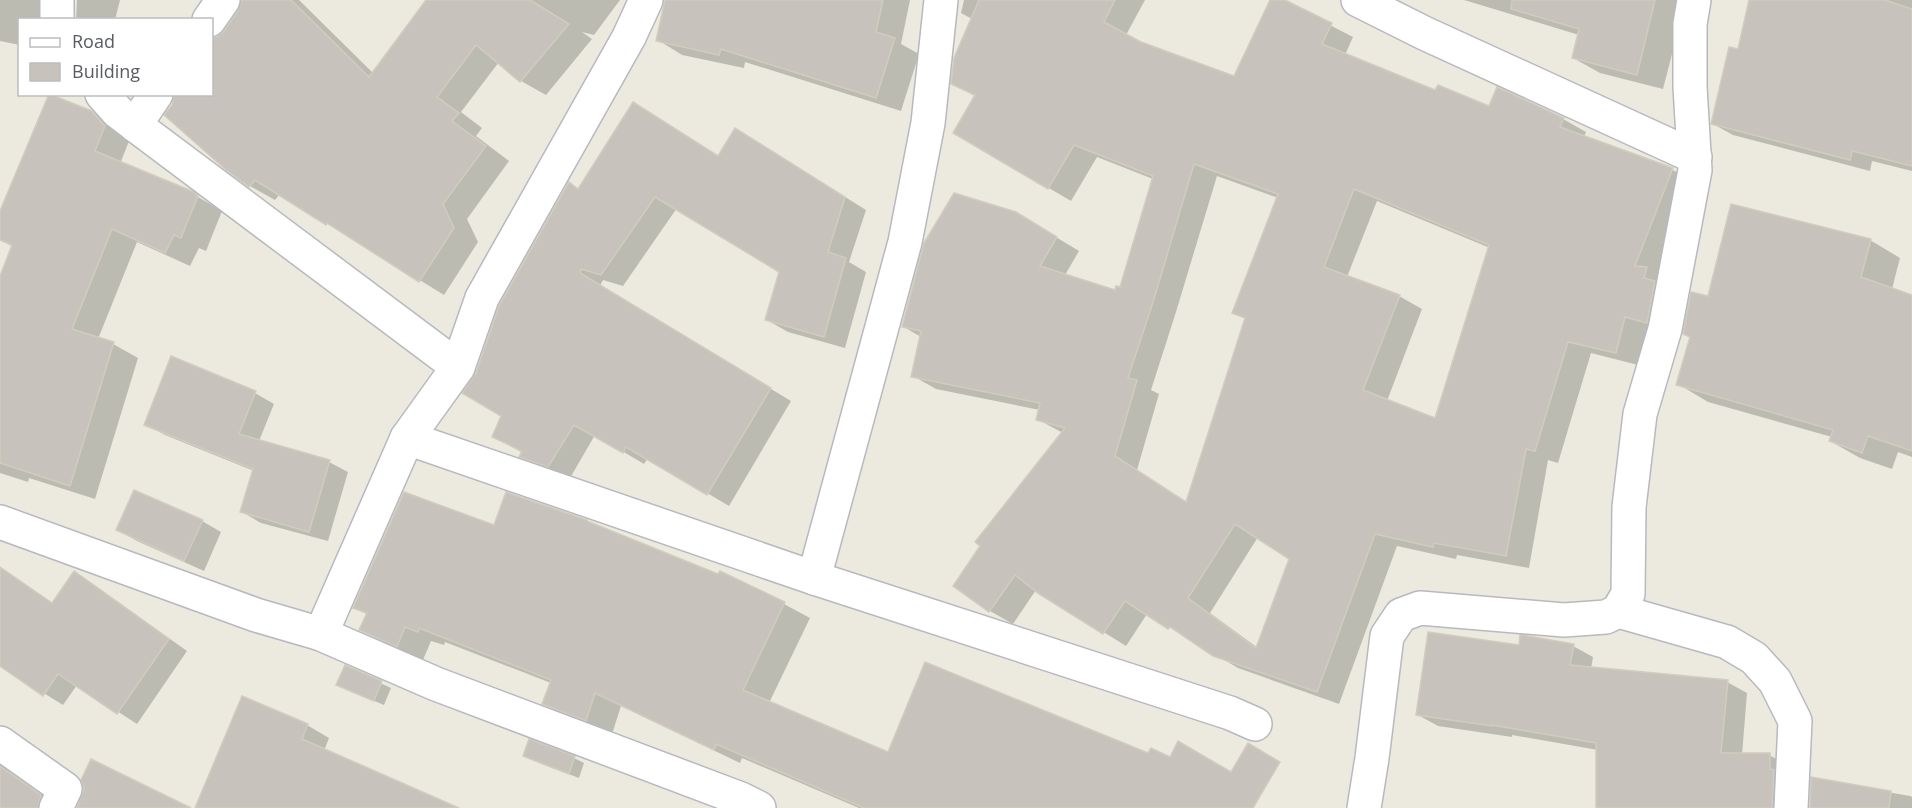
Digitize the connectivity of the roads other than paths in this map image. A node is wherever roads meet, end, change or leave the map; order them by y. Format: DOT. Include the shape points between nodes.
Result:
graph roads {
  1 [pos="57,0"];
  2 [pos="223,0"];
  3 [pos="646,0"];
  4 [pos="941,0"];
  5 [pos="1358,0"];
  6 [pos="1694,0"];
  7 [pos="57,18"];
  8 [pos="210,18"];
  9 [pos="104,96"];
  10 [pos="155,96"];
  11 [pos="135,125"];
  12 [pos="1695,157"];
  13 [pos="458,367"];
  14 [pos="407,438"];
  15 [pos="0,522"];
  16 [pos="814,578"];
  17 [pos="1618,611"];
  18 [pos="321,634"];
  19 [pos="1255,724"];
  20 [pos="0,743"];
  21 [pos="56,808"];
  22 [pos="759,808"];
  23 [pos="1364,808"];
  24 [pos="1791,808"];
  1 -- 7 [label="street"];
  2 -- 8 [label="street"];
  3 -- 13 [label="street" via="482,298"];
  4 -- 16 [label="street" via="928,123 905,242"];
  5 -- 12 [label="street"];
  6 -- 12 [label="street" via="1690,77"];
  9 -- 11 [label="street"];
  10 -- 11 [label="street"];
  11 -- 13 [label="street"];
  12 -- 17 [label="street" via="1665,329 1640,414 1629,507 1628,594"];
  13 -- 14 [label="street"];
  14 -- 16 [label="street"];
  14 -- 18 [label="street"];
  15 -- 18 [label="street" via="256,615"];
  16 -- 19 [label="street"];
  17 -- 23 [label="street" via="1606,617 1564,620 1420,608 1401,615 1386,636"];
  17 -- 24 [label="street" via="1727,642 1754,657 1775,681 1795,721"];
  18 -- 22 [label="street" via="436,684"];
  20 -- 21 [label="street" via="65,789"];
}
